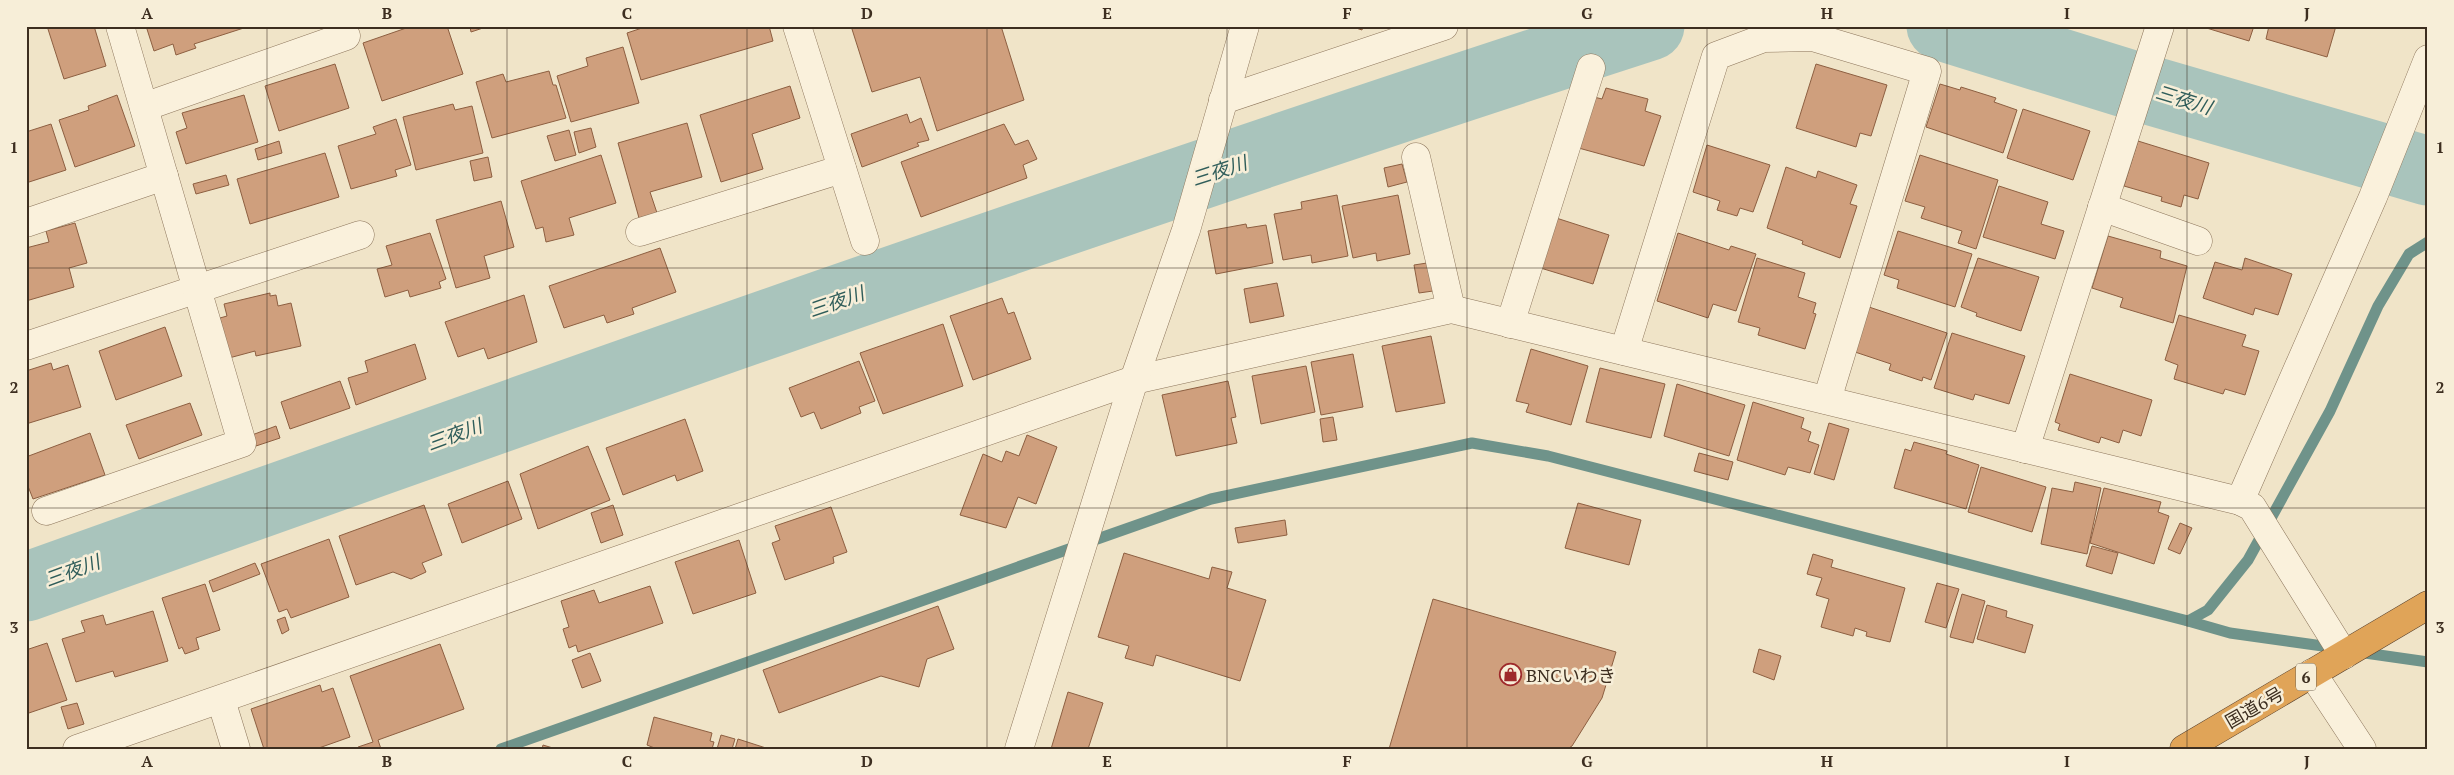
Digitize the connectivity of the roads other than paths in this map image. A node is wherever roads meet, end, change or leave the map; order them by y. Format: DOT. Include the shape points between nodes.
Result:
graph roads {
  1 [pos="120,26"];
  2 [pos="797,26"];
  3 [pos="1245,26"];
  4 [pos="1444,26"];
  5 [pos="2160,26"];
  6 [pos="346,36"];
  7 [pos="2428,59"];
  8 [pos="1591,68"];
  9 [pos="1222,100"];
  10 [pos="144,107"];
  11 [pos="1416,157"];
  12 [pos="842,168"];
  13 [pos="164,176"];
  14 [pos="2102,207"];
  15 [pos="26,223"];
  16 [pos="640,232"];
  17 [pos="360,236"];
  18 [pos="865,241"];
  19 [pos="2198,241"];
  20 [pos="197,290"];
  21 [pos="1451,309"];
  22 [pos="1510,324"];
  23 [pos="26,346"];
  24 [pos="1624,351"];
  25 [pos="1134,380"];
  26 [pos="1827,400"];
  27 [pos="2025,450"];
  28 [pos="2246,504"];
  29 [pos="46,511"];
  30 [pos="2428,605"];
  31 [pos="2344,654"];
  32 [pos="2312,673"];
  33 [pos="221,700"];
  34 [pos="76,749"];
  35 [pos="236,749"];
  36 [pos="1020,749"];
  37 [pos="2184,749"];
  38 [pos="2362,749"];
  1 -- 10 [label="street"];
  2 -- 12 [label="street"];
  3 -- 9 [label="street"];
  4 -- 9 [label="street"];
  5 -- 14 [label="street"];
  6 -- 10 [label="street"];
  7 -- 28 [label="street"];
  8 -- 22 [label="street"];
  9 -- 25 [label="street" via="1186,230"];
  10 -- 13 [label="street"];
  11 -- 21 [label="street"];
  12 -- 16 [label="street"];
  12 -- 18 [label="street"];
  13 -- 15 [label="street"];
  13 -- 20 [label="street"];
  14 -- 19 [label="street"];
  14 -- 27 [label="street"];
  17 -- 20 [label="street"];
  20 -- 23 [label="street"];
  20 -- 29 [label="street" via="242,443"];
  21 -- 22 [label="street"];
  21 -- 25 [label="street"];
  22 -- 24 [label="street"];
  24 -- 26 [label="street"];
  24 -- 26 [label="street" via="1716,56 1764,38 1813,37 1927,71"];
  25 -- 33 [label="street"];
  25 -- 36 [label="street"];
  26 -- 27 [label="street"];
  27 -- 28 [label="street"];
  28 -- 31 [label="street"];
  30 -- 31 [label="highway, 国道6号 / 6"];
  31 -- 32 [label="highway, 国道6号 / 6"];
  32 -- 37 [label="highway, 国道6号 / 6"];
  32 -- 38 [label="street"];
  33 -- 34 [label="street"];
  33 -- 35 [label="street"];
}
